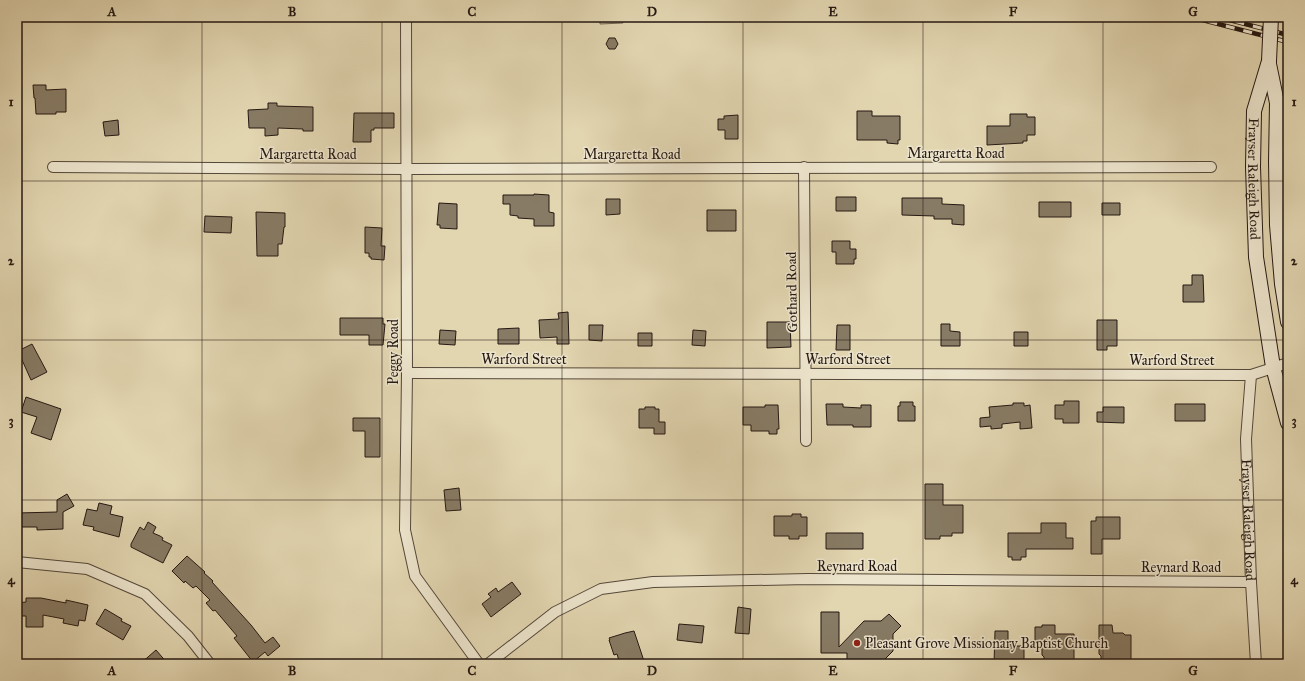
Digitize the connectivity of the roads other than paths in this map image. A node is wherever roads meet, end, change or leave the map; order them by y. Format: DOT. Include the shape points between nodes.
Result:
graph roads {
  1 [pos="406,17"];
  2 [pos="1271,17"];
  3 [pos="1269,61"];
  4 [pos="53,167"];
  5 [pos="804,167"];
  6 [pos="1212,167"];
  7 [pos="407,168"];
  8 [pos="1288,322"];
  9 [pos="1288,363"];
  10 [pos="1273,367"];
  11 [pos="407,373"];
  12 [pos="807,373"];
  13 [pos="1251,375"];
  14 [pos="1288,423"];
  15 [pos="806,442"];
  16 [pos="17,562"];
  17 [pos="1251,582"];
  18 [pos="210,664"];
  19 [pos="479,664"];
  20 [pos="488,664"];
  21 [pos="1256,664"];
  1 -- 7 [label="street, Peggy Road"];
  2 -- 3 [label="main road, bridge"];
  3 -- 8 [label="main road, Frayser Raleigh Road" via="1277,103 1277,225"];
  3 -- 10 [label="main road, Frayser Raleigh Road" via="1254,111 1253,167 1257,267"];
  4 -- 7 [label="street, Margaretta Road"];
  5 -- 6 [label="street, Margaretta Road"];
  5 -- 7 [label="street, Margaretta Road"];
  5 -- 12 [label="street, Gothard Road"];
  7 -- 11 [label="street, Peggy Road"];
  9 -- 10 [label="street, Warford Street"];
  10 -- 13 [label="street, Warford Street"];
  10 -- 14 [label="main road, Frayser Raleigh Road"];
  11 -- 12 [label="street, Warford Street"];
  11 -- 19 [label="street, Peggy Road" via="404,530 415,576"];
  12 -- 13 [label="street, Warford Street"];
  12 -- 15 [label="street, Gothard Road"];
  13 -- 17 [label="street, Frayser Raleigh Road" via="1246,439"];
  16 -- 18 [label="street" via="87,569 145,594 188,636"];
  17 -- 20 [label="street, Reynard Road" via="808,579 653,582 601,589 555,612"];
  17 -- 21 [label="street, Frayser Raleigh Road"];
}
